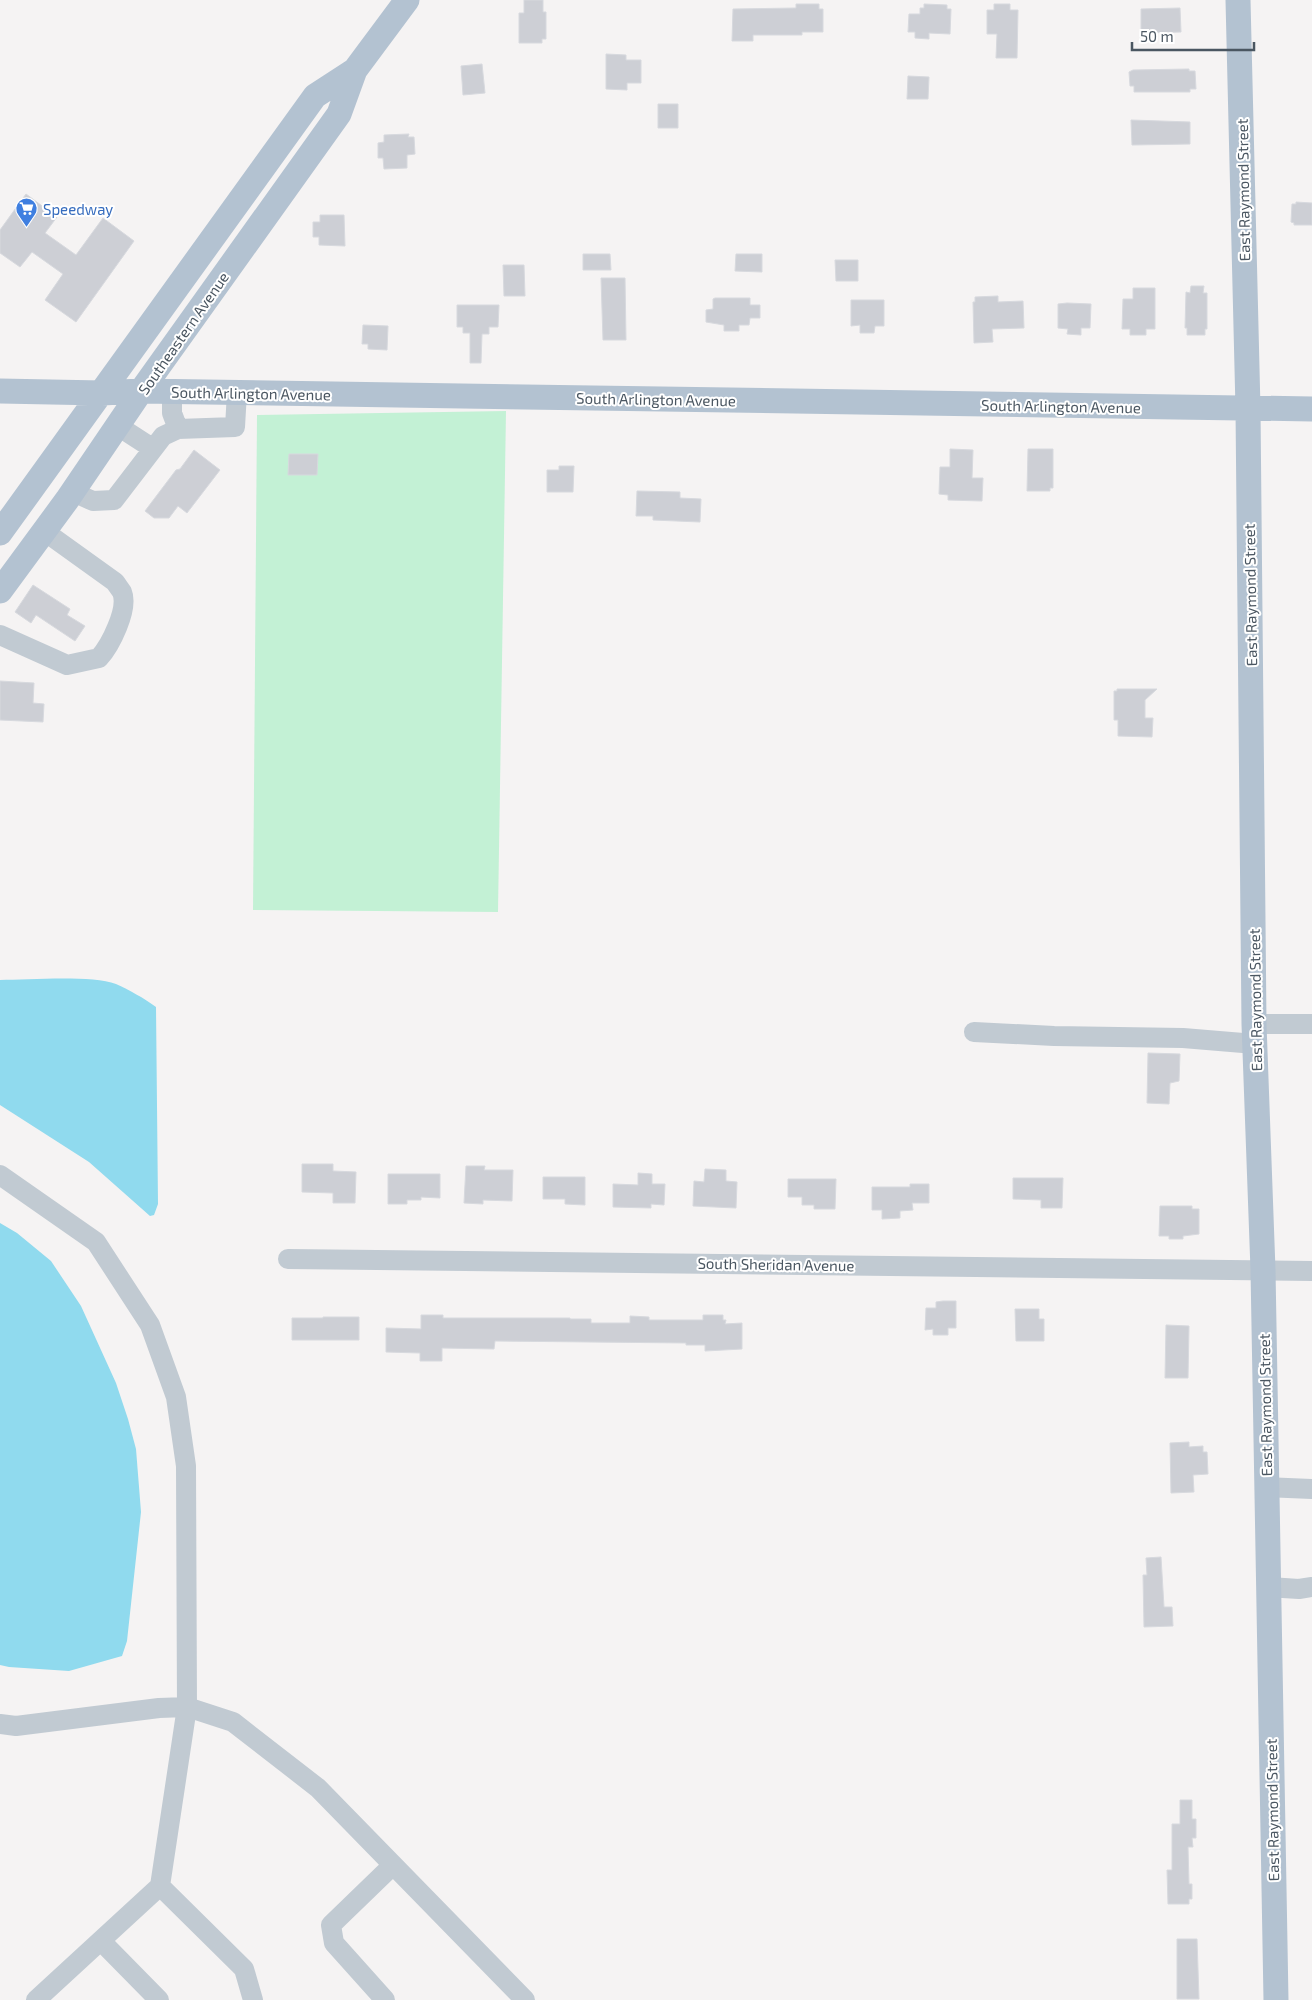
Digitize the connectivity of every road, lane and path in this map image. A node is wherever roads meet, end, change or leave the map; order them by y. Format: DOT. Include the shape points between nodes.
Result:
graph roads {
  1 [pos="407,0"];
  2 [pos="1238,0"];
  3 [pos="355,70"];
  4 [pos="0,391"];
  5 [pos="141,391"];
  6 [pos="172,392"];
  7 [pos="237,392"];
  8 [pos="102,393"];
  9 [pos="1248,409"];
  10 [pos="1312,409"];
  11 [pos="118,426"];
  12 [pos="178,430"];
  13 [pos="152,448"];
  14 [pos="73,492"];
  15 [pos="44,531"];
  16 [pos="0,534"];
  17 [pos="0,591"];
  18 [pos="0,635"];
  19 [pos="1312,1024"];
  20 [pos="974,1032"];
  21 [pos="1254,1034"];
  22 [pos="0,1175"];
  23 [pos="288,1259"];
  24 [pos="1263,1270"];
  25 [pos="1312,1271"];
  26 [pos="1266,1487"];
  27 [pos="1312,1489"];
  28 [pos="1312,1586"];
  29 [pos="1268,1587"];
  30 [pos="187,1706"];
  31 [pos="0,1724"];
  32 [pos="393,1865"];
  33 [pos="160,1886"];
  34 [pos="100,1941"];
  35 [pos="36,2000"];
  36 [pos="160,2000"];
  37 [pos="253,2000"];
  38 [pos="386,2000"];
  39 [pos="525,2000"];
  40 [pos="1276,2000"];
  1 -- 3 [label="main road, Southeastern Avenue"];
  2 -- 9 [label="main road, East Raymond Street"];
  3 -- 5 [label="main road, Southeastern Avenue" via="340,114"];
  3 -- 8 [label="main road, Southeastern Avenue" via="315,96"];
  4 -- 8 [label="main road, South Arlington Avenue"];
  5 -- 6 [label="main road, South Arlington Avenue"];
  5 -- 8 [label="main road, South Arlington Avenue"];
  5 -- 11 [label="main road, Southeastern Avenue"];
  6 -- 7 [label="main road, South Arlington Avenue"];
  6 -- 12 [label="street" via="172,413"];
  7 -- 9 [label="main road, South Arlington Avenue"];
  7 -- 12 [label="street" via="235,427"];
  8 -- 16 [label="main road, Southeastern Avenue"];
  9 -- 10 [label="main road, South Arlington Avenue"];
  9 -- 21 [label="main road, East Raymond Street"];
  11 -- 13 [label="street"];
  11 -- 14 [label="main road, Southeastern Avenue"];
  12 -- 13 [label="street" via="163,436"];
  13 -- 14 [label="street" via="114,500 93,501"];
  14 -- 15 [label="main road, Southeastern Avenue"];
  15 -- 17 [label="main road, Southeastern Avenue"];
  15 -- 18 [label="street" via="115,582 122,592 123,601 116,630 98,658 67,665"];
  19 -- 21 [label="street"];
  20 -- 21 [label="street" via="1183,1038"];
  21 -- 24 [label="main road, East Raymond Street"];
  22 -- 30 [label="street" via="96,1242 150,1326 176,1397 186,1466"];
  23 -- 24 [label="street, South Sheridan Avenue"];
  24 -- 25 [label="street, South Sheridan Avenue"];
  24 -- 26 [label="main road, East Raymond Street"];
  26 -- 27 [label="street"];
  26 -- 29 [label="main road, East Raymond Street"];
  28 -- 29 [label="street" via="1299,1589"];
  29 -- 40 [label="main road, East Raymond Street"];
  30 -- 31 [label="street" via="16,1726"];
  30 -- 32 [label="street" via="233,1722 318,1788"];
  30 -- 33 [label="street"];
  32 -- 38 [label="street" via="332,1925 334,1943"];
  32 -- 39 [label="street"];
  33 -- 34 [label="street"];
  33 -- 37 [label="street" via="244,1969"];
  34 -- 35 [label="street"];
  34 -- 36 [label="street"];
}
